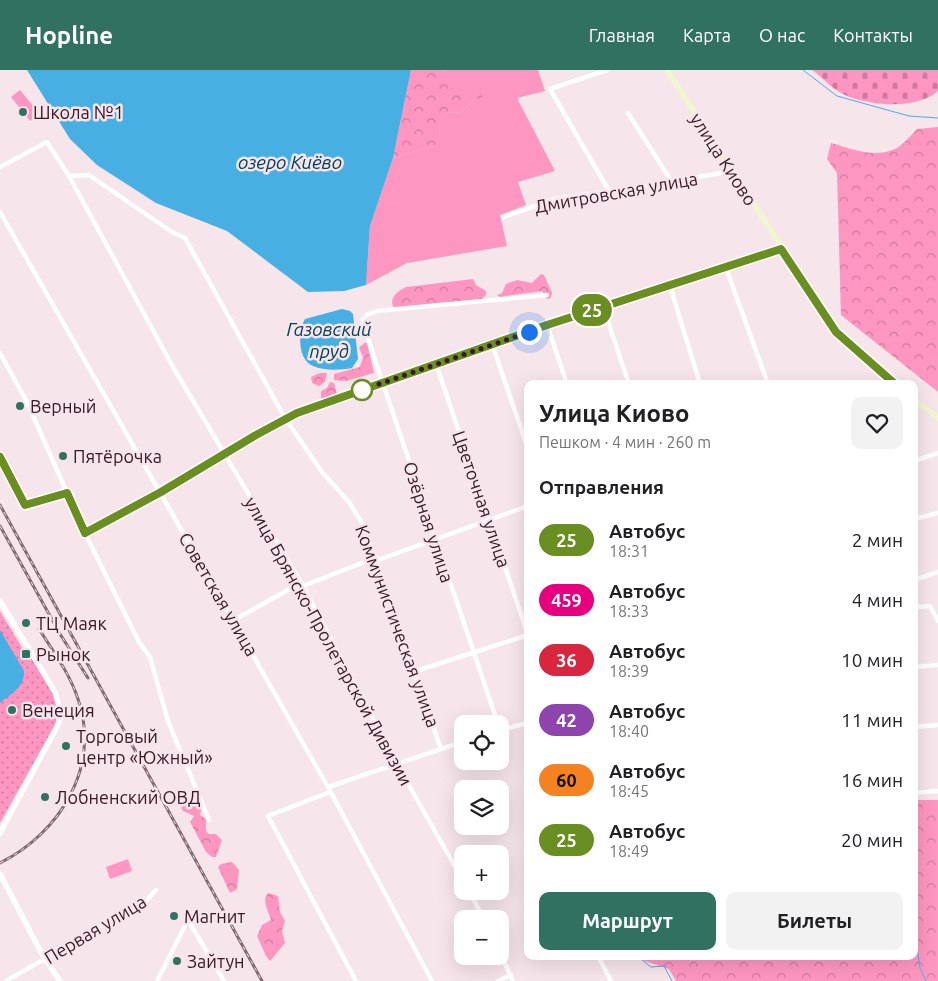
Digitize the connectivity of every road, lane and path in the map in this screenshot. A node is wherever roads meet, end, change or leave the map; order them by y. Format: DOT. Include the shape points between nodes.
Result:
graph roads {
  1 [pos="607,70"];
  2 [pos="667,70"];
  3 [pos="628,113"];
  4 [pos="0,167"];
  5 [pos="731,171"];
  6 [pos="70,176"];
  7 [pos="672,182"];
  8 [pos="609,191"];
  9 [pos="0,212"];
  10 [pos="503,217"];
  11 [pos="781,249"];
  12 [pos="726,268"];
  13 [pos="670,286"];
  14 [pos="546,295"];
  15 [pos="603,307"];
  16 [pos="547,325"];
  17 [pos="492,344"];
  18 [pos="0,353"];
  19 [pos="436,364"];
  20 [pos="566,380"];
  21 [pos="628,380"];
  22 [pos="699,380"];
  23 [pos="767,380"];
  24 [pos="890,380"];
  25 [pos="383,383"];
  26 [pos="918,402"];
  27 [pos="284,418"];
  28 [pos="938,418"];
  29 [pos="524,437"];
  30 [pos="224,453"];
  31 [pos="938,453"];
  32 [pos="0,457"];
  33 [pos="918,460"];
  34 [pos="161,492"];
  35 [pos="67,493"];
  36 [pos="524,507"];
  37 [pos="938,513"];
  38 [pos="918,518"];
  39 [pos="489,519"];
  40 [pos="85,533"];
  41 [pos="435,539"];
  42 [pos="377,558"];
  43 [pos="938,572"];
  44 [pos="918,579"];
  45 [pos="303,586"];
  46 [pos="0,601"];
  47 [pos="918,606"];
  48 [pos="234,620"];
  49 [pos="938,621"];
  50 [pos="524,623"];
  51 [pos="524,636"];
  52 [pos="473,653"];
  53 [pos="938,665"];
  54 [pos="918,667"];
  55 [pos="416,671"];
  56 [pos="495,715"];
  57 [pos="524,725"];
  58 [pos="938,725"];
  59 [pos="918,727"];
  60 [pos="509,728"];
  61 [pos="454,744"];
  62 [pos="441,748"];
  63 [pos="397,764"];
  64 [pos="328,787"];
  65 [pos="938,791"];
  66 [pos="330,792"];
  67 [pos="918,793"];
  68 [pos="210,820"];
  69 [pos="0,833"];
  70 [pos="454,865"];
  71 [pos="0,874"];
  72 [pos="156,890"];
  73 [pos="45,960"];
  74 [pos="600,960"];
  75 [pos="505,965"];
  76 [pos="510,975"];
  77 [pos="6,981"];
  78 [pos="60,981"];
  79 [pos="157,981"];
  80 [pos="224,981"];
  81 [pos="356,981"];
  82 [pos="432,981"];
  83 [pos="498,981"];
  84 [pos="514,981"];
  85 [pos="611,981"];
  1 -- 8 [label="street" via="550,89"];
  2 -- 5 [label="main road, улица Киово"];
  3 -- 7 [label="street"];
  4 -- 6 [label="street, улица Брянско-Пролетарской Дивизии" via="47,142"];
  5 -- 7 [label="street, Дмитровская улица"];
  5 -- 11 [label="main road, улица Киово"];
  6 -- 27 [label="street, Коммунистическая улица" via="89,175 185,238"];
  6 -- 30 [label="street, улица Брянско-Пролетарской Дивизии" via="173,367"];
  7 -- 8 [label="street, Дмитровская улица"];
  8 -- 10 [label="street, Дмитровская улица" via="555,199"];
  9 -- 34 [label="street, Советская улица"];
  11 -- 12 [label="street"];
  11 -- 24 [label="main road, улица Киово" via="836,332"];
  12 -- 13 [label="street"];
  12 -- 23 [label="street"];
  13 -- 15 [label="street"];
  13 -- 22 [label="street"];
  14 -- 25 [label="street, Озёрная улица" via="366,314 363,320"];
  15 -- 16 [label="street"];
  15 -- 21 [label="street"];
  16 -- 17 [label="street"];
  16 -- 20 [label="street"];
  17 -- 19 [label="street"];
  17 -- 29 [label="street"];
  18 -- 35 [label="street" via="27,402"];
  19 -- 25 [label="street"];
  19 -- 39 [label="street, Цветочная улица"];
  25 -- 27 [label="street"];
  25 -- 41 [label="street, Озёрная улица"];
  26 -- 28 [label="main road"];
  27 -- 30 [label="street"];
  27 -- 42 [label="street, Коммунистическая улица" via="322,472 359,516"];
  30 -- 34 [label="street"];
  30 -- 45 [label="street, улица Брянско-Пролетарской Дивизии"];
  31 -- 33 [label="street"];
  32 -- 35 [label="street" via="25,505"];
  34 -- 40 [label="street"];
  34 -- 48 [label="street, Советская улица"];
  35 -- 40 [label="street"];
  36 -- 39 [label="street"];
  37 -- 38 [label="street"];
  39 -- 41 [label="street"];
  39 -- 50 [label="street, Цветочная улица"];
  40 -- 68 [label="street" via="139,642 150,657 168,721"];
  41 -- 42 [label="street"];
  41 -- 52 [label="street, Озёрная улица"];
  42 -- 45 [label="street"];
  42 -- 55 [label="street, Коммунистическая улица"];
  43 -- 44 [label="street"];
  45 -- 48 [label="street" via="298,585"];
  45 -- 63 [label="street, улица Брянско-Пролетарской Дивизии"];
  46 -- 69 [label="street" via="53,686 61,713 58,725"];
  47 -- 49 [label="street" via="930,606"];
  48 -- 64 [label="street, Советская улица"];
  51 -- 52 [label="street"];
  52 -- 55 [label="street"];
  52 -- 56 [label="street, Озёрная улица"];
  53 -- 54 [label="street"];
  55 -- 62 [label="street, Коммунистическая улица"];
  57 -- 60 [label="street"];
  58 -- 59 [label="street"];
  61 -- 62 [label="street"];
  62 -- 63 [label="street"];
  63 -- 64 [label="street"];
  63 -- 70 [label="street, улица Брянско-Пролетарской Дивизии"];
  64 -- 66 [label="street, Советская улица"];
  65 -- 67 [label="street"];
  66 -- 81 [label="street" via="268,816"];
  66 -- 82 [label="street, Советская улица"];
  71 -- 73 [label="street"];
  72 -- 73 [label="street, Первая улица" via="146,901"];
  73 -- 77 [label="street, Первая улица"];
  73 -- 78 [label="street"];
  74 -- 85 [label="street"];
  75 -- 76 [label="street"];
  76 -- 83 [label="street"];
  76 -- 84 [label="street"];
  79 -- 80 [label="street" via="188,920"];
}
